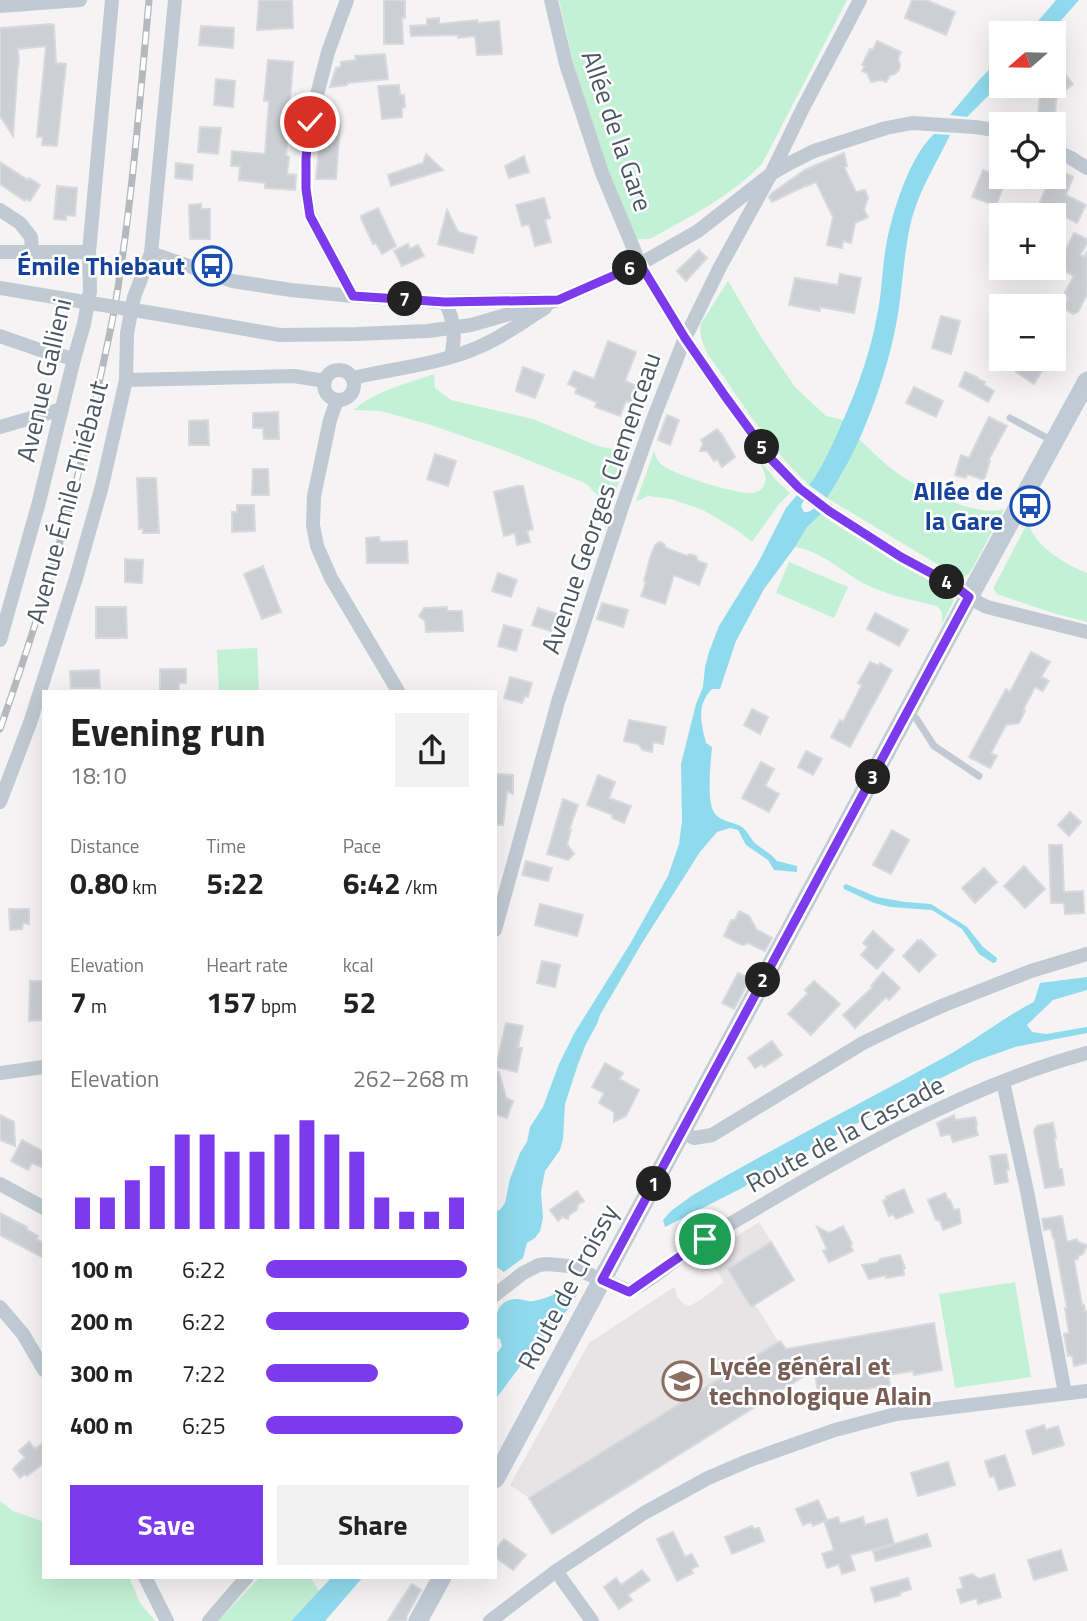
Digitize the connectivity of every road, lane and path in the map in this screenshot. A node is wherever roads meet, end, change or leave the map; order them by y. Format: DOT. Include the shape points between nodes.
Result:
graph roads {
  1 [pos="80,0"];
  2 [pos="112,0"];
  3 [pos="175,0"];
  4 [pos="347,0"];
  5 [pos="551,0"];
  6 [pos="860,0"];
  7 [pos="0,6"];
  8 [pos="989,129"];
  9 [pos="1066,156"];
  10 [pos="1087,168"];
  11 [pos="771,174"];
  12 [pos="0,210"];
  13 [pos="32,251"];
  14 [pos="0,252"];
  15 [pos="89,253"];
  16 [pos="151,253"];
  17 [pos="640,264"];
  18 [pos="0,288"];
  19 [pos="353,296"];
  20 [pos="558,300"];
  21 [pos="464,301"];
  22 [pos="445,302"];
  23 [pos="471,325"];
  24 [pos="454,327"];
  25 [pos="0,336"];
  26 [pos="685,338"];
  27 [pos="472,350"];
  28 [pos="451,356"];
  29 [pos="74,359"];
  30 [pos="352,378"];
  31 [pos="126,380"];
  32 [pos="326,381"];
  33 [pos="1087,381"];
  34 [pos="337,400"];
  35 [pos="62,409"];
  36 [pos="1010,418"];
  37 [pos="0,427"];
  38 [pos="1055,442"];
  39 [pos="969,597"];
  40 [pos="1087,632"];
  41 [pos="0,640"];
  42 [pos="397,690"];
  43 [pos="907,712"];
  44 [pos="979,776"];
  45 [pos="0,802"];
  46 [pos="497,923"];
  47 [pos="1087,954"];
  48 [pos="1087,1052"];
  49 [pos="42,1067"];
  50 [pos="0,1073"];
  51 [pos="1003,1082"];
  52 [pos="682,1132"];
  53 [pos="0,1184"];
  54 [pos="42,1207"];
  55 [pos="602,1280"];
  56 [pos="497,1293"];
  57 [pos="0,1307"];
  58 [pos="42,1367"];
  59 [pos="1087,1391"];
  60 [pos="1065,1393"];
  61 [pos="497,1475"];
  62 [pos="556,1572"];
  63 [pos="146,1579"];
  64 [pos="245,1579"];
  65 [pos="441,1579"];
  66 [pos="167,1621"];
  67 [pos="209,1621"];
  68 [pos="418,1621"];
  69 [pos="490,1621"];
  70 [pos="592,1621"];
  1 -- 7 [label="street"];
  2 -- 15 [label="street, Avenue Gallieni"];
  3 -- 16 [label="street, Avenue Émile Thiébaut"];
  4 -- 19 [label="street" via="310,122 306,189 310,216"];
  5 -- 17 [label="street, Allée de la Gare" via="566,64 602,173"];
  6 -- 11 [label="street, Avenue Georges Clemenceau"];
  8 -- 11 [label="street" via="912,123 814,151"];
  9 -- 10 [label="street"];
  11 -- 17 [label="street" via="698,231"];
  11 -- 26 [label="street, Avenue Georges Clemenceau"];
  12 -- 13 [label="street" via="32,237"];
  13 -- 14 [label="street"];
  13 -- 15 [label="street"];
  15 -- 29 [label="street, Avenue Gallieni" via="90,291"];
  16 -- 19 [label="street" via="232,281"];
  16 -- 31 [label="street, Avenue Émile Thiébaut" via="134,297"];
  17 -- 20 [label="street"];
  17 -- 26 [label="street, Allée de la Gare"];
  18 -- 24 [label="street, bridge" via="280,335"];
  19 -- 22 [label="street"];
  20 -- 21 [label="street"];
  20 -- 23 [label="street"];
  20 -- 27 [label="street"];
  21 -- 22 [label="street"];
  21 -- 23 [label="street"];
  22 -- 24 [label="street"];
  23 -- 24 [label="street"];
  23 -- 27 [label="street"];
  24 -- 28 [label="street"];
  25 -- 29 [label="street"];
  26 -- 39 [label="street, Allée de la Gare" via="771,459 799,488"];
  26 -- 46 [label="street, Avenue Georges Clemenceau" via="624,501 558,702"];
  27 -- 28 [label="street"];
  28 -- 30 [label="street"];
  29 -- 35 [label="street, Avenue Gallieni"];
  30 -- 32 [label="street" via="341,370"];
  30 -- 34 [label="street" via="350,396"];
  31 -- 32 [label="street" via="294,376"];
  31 -- 45 [label="street, Avenue Émile Thiébaut" via="76,578"];
  32 -- 34 [label="street" via="326,391"];
  33 -- 38 [label="main road, Route de Croissy"];
  34 -- 42 [label="street" via="314,496 317,546"];
  35 -- 37 [label="street"];
  35 -- 41 [label="street, Avenue Gallieni"];
  36 -- 38 [label="lane"];
  38 -- 39 [label="main road, Route de Croissy"];
  39 -- 40 [label="street, Allée de la Gare" via="987,607"];
  39 -- 43 [label="main road, Route de Croissy"];
  43 -- 44 [label="lane" via="934,746"];
  43 -- 52 [label="main road, Route de Croissy"];
  47 -- 52 [label="street" via="1031,971 904,1023 712,1135 694,1138"];
  48 -- 51 [label="street, Route de la Cascade"];
  49 -- 50 [label="street"];
  51 -- 55 [label="street, Route de la Cascade" via="925,1115 851,1154 705,1239 633,1290"];
  51 -- 60 [label="street"];
  52 -- 55 [label="main road, Route de Croissy"];
  53 -- 54 [label="street"];
  55 -- 56 [label="street, Route de la Cascade" via="569,1266 539,1265"];
  55 -- 61 [label="main road, Route de Croissy"];
  57 -- 58 [label="street"];
  59 -- 60 [label="street"];
  60 -- 62 [label="street" via="896,1414 781,1448 680,1492"];
  62 -- 69 [label="street"];
  62 -- 70 [label="street"];
  63 -- 66 [label="street"];
  64 -- 67 [label="street"];
  65 -- 68 [label="main road"];
}
